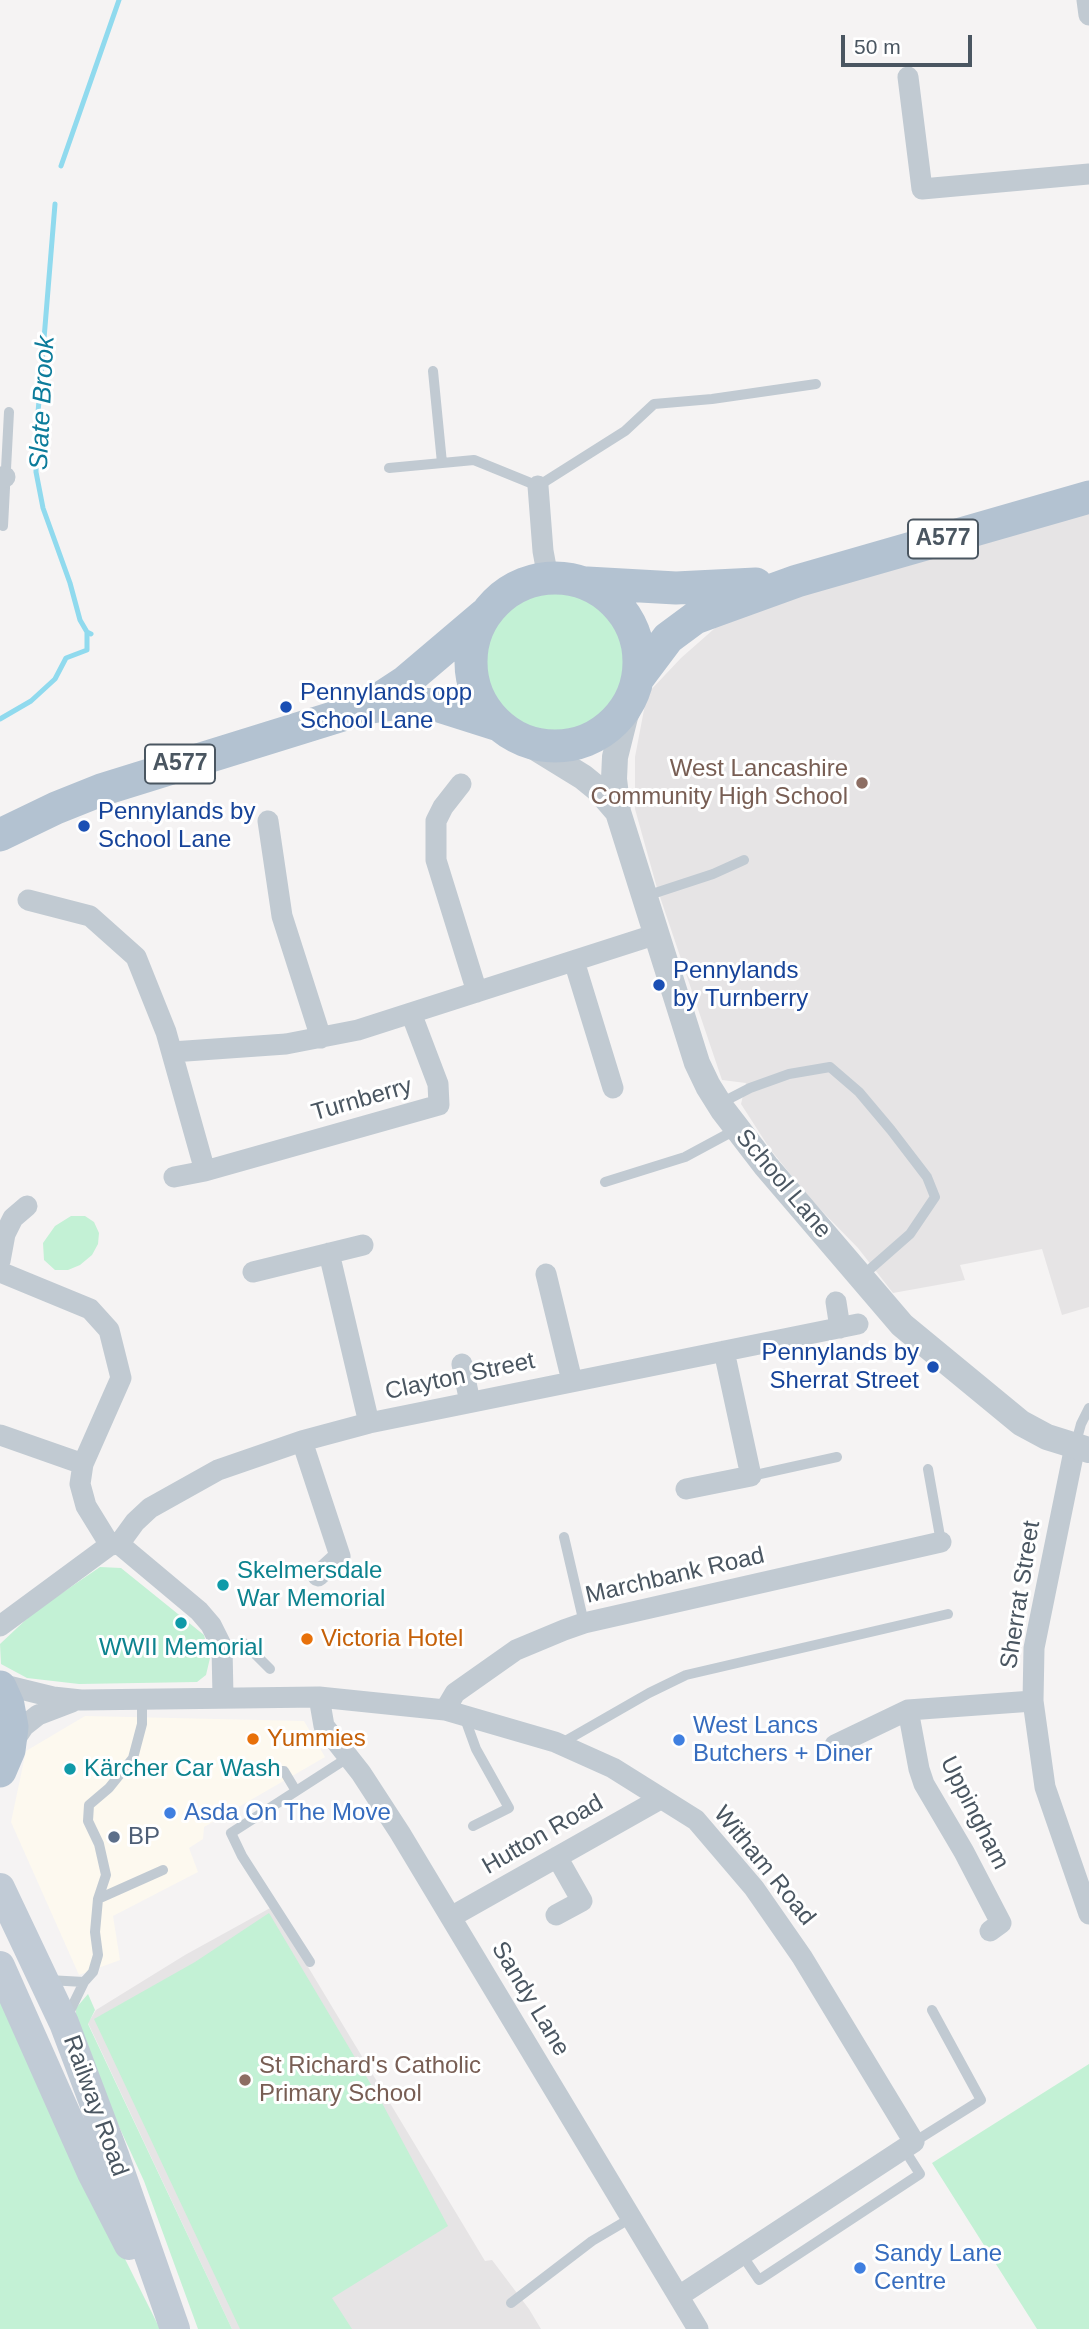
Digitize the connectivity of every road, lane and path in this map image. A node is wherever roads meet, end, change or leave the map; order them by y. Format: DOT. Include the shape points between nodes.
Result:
graph roads {
  1 [pos="1087,0"];
  2 [pos="1089,15"];
  3 [pos="908,77"];
  4 [pos="1089,174"];
  5 [pos="433,371"];
  6 [pos="816,384"];
  7 [pos="9,412"];
  8 [pos="442,463"];
  9 [pos="389,468"];
  10 [pos="3,477"];
  11 [pos="538,486"];
  12 [pos="1089,497"];
  13 [pos="3,526"];
  14 [pos="548,578"];
  15 [pos="797,581"];
  16 [pos="582,582"];
  17 [pos="488,610"];
  18 [pos="636,685"];
  19 [pos="365,708"];
  20 [pos="508,731"];
  21 [pos="461,785"];
  22 [pos="618,812"];
  23 [pos="268,821"];
  24 [pos="0,835"];
  25 [pos="744,860"];
  26 [pos="646,896"];
  27 [pos="28,900"];
  28 [pos="657,934"];
  29 [pos="574,961"];
  30 [pos="477,992"];
  31 [pos="411,1013"];
  32 [pos="321,1038"];
  33 [pos="172,1052"];
  34 [pos="613,1088"];
  35 [pos="719,1104"];
  36 [pos="737,1129"];
  37 [pos="205,1171"];
  38 [pos="174,1177"];
  39 [pos="605,1182"];
  40 [pos="30,1206"];
  41 [pos="363,1245"];
  42 [pos="328,1253"];
  43 [pos="0,1261"];
  44 [pos="0,1272"];
  45 [pos="253,1272"];
  46 [pos="545,1274"];
  47 [pos="861,1277"];
  48 [pos="836,1302"];
  49 [pos="724,1351"];
  50 [pos="461,1364"];
  51 [pos="572,1381"];
  52 [pos="470,1402"];
  53 [pos="1089,1408"];
  54 [pos="369,1423"];
  55 [pos="0,1434"];
  56 [pos="302,1441"];
  57 [pos="1082,1448"];
  58 [pos="837,1457"];
  59 [pos="83,1464"];
  60 [pos="928,1469"];
  61 [pos="751,1476"];
  62 [pos="686,1489"];
  63 [pos="564,1537"];
  64 [pos="941,1542"];
  65 [pos="115,1545"];
  66 [pos="318,1576"];
  67 [pos="948,1614"];
  68 [pos="584,1623"];
  69 [pos="0,1626"];
  70 [pos="222,1647"];
  71 [pos="270,1669"];
  72 [pos="0,1686"];
  73 [pos="223,1697"];
  74 [pos="319,1697"];
  75 [pos="142,1698"];
  76 [pos="81,1700"];
  77 [pos="1033,1701"];
  78 [pos="908,1710"];
  79 [pos="454,1713"];
  80 [pos="559,1744"];
  81 [pos="835,1745"];
  82 [pos="349,1757"];
  83 [pos="4,1760"];
  84 [pos="245,1772"];
  85 [pos="296,1791"];
  86 [pos="660,1798"];
  87 [pos="473,1826"];
  88 [pos="557,1857"];
  89 [pos="163,1870"];
  90 [pos="0,1888"];
  91 [pos="98,1899"];
  92 [pos="1089,1914"];
  93 [pos="556,1915"];
  94 [pos="451,1917"];
  95 [pos="14,1918"];
  96 [pos="990,1931"];
  97 [pos="0,1956"];
  98 [pos="310,1962"];
  99 [pos="0,1966"];
  100 [pos="43,1979"];
  101 [pos="84,1982"];
  102 [pos="932,2010"];
  103 [pos="64,2023"];
  104 [pos="909,2146"];
  105 [pos="631,2218"];
  106 [pos="742,2255"];
  107 [pos="679,2296"];
  108 [pos="511,2303"];
  109 [pos="173,2329"];
  110 [pos="698,2329"];
  1 -- 2 [label="street"];
  3 -- 4 [label="street" via="922,189"];
  5 -- 8 [label="lane"];
  6 -- 11 [label="lane" via="654,404 625,431"];
  7 -- 10 [label="lane"];
  8 -- 9 [label="lane"];
  8 -- 11 [label="lane" via="474,460"];
  10 -- 13 [label="lane"];
  11 -- 14 [label="street"];
  12 -- 15 [label="main road, A577"];
  14 -- 16 [label="main road, A577"];
  14 -- 17 [label="main road, A577" via="505,594"];
  15 -- 16 [label="main road, A577" via="676,588"];
  15 -- 18 [label="main road, A577" via="680,628"];
  16 -- 18 [label="main road, A577" via="621,610 633,631 639,654"];
  17 -- 19 [label="main road, A577" via="405,682"];
  17 -- 20 [label="main road, A577" via="476,632 473,682 483,705"];
  18 -- 20 [label="main road, A577" via="620,716 598,734 572,744 544,745"];
  18 -- 22 [label="street, School Lane" via="615,757"];
  19 -- 20 [label="main road, A577" via="400,703 436,705"];
  19 -- 24 [label="main road, A577" via="102,790"];
  20 -- 22 [label="street, School Lane" via="583,777"];
  21 -- 30 [label="street" via="436,821 436,860"];
  22 -- 26 [label="street, School Lane"];
  23 -- 32 [label="street" via="282,916"];
  25 -- 26 [label="lane"];
  26 -- 28 [label="street, School Lane"];
  27 -- 33 [label="street" via="90,916 136,957"];
  28 -- 29 [label="street"];
  28 -- 35 [label="street, School Lane" via="697,1063"];
  29 -- 30 [label="street"];
  29 -- 34 [label="street"];
  30 -- 31 [label="street"];
  31 -- 32 [label="street"];
  31 -- 37 [label="street, Turnberry" via="438,1084 439,1105"];
  32 -- 33 [label="street"];
  33 -- 37 [label="street"];
  35 -- 36 [label="street, School Lane"];
  35 -- 47 [label="lane" via="782,1077 830,1067 891,1130 927,1177 934,1197 910,1234"];
  36 -- 39 [label="lane" via="685,1157"];
  36 -- 47 [label="street, School Lane"];
  37 -- 38 [label="street, Turnberry"];
  40 -- 43 [label="street" via="13,1218"];
  41 -- 42 [label="street"];
  42 -- 45 [label="street"];
  42 -- 54 [label="street"];
  44 -- 59 [label="street" via="90,1309 109,1330 121,1378"];
  46 -- 51 [label="street"];
  47 -- 57 [label="street, School Lane" via="902,1325 998,1406 1047,1437"];
  48 -- 49 [label="street, Clayton Street" via="849,1326"];
  49 -- 51 [label="street, Clayton Street"];
  49 -- 61 [label="street"];
  50 -- 52 [label="street"];
  51 -- 52 [label="street, Clayton Street"];
  52 -- 54 [label="street, Clayton Street"];
  53 -- 57 [label="lane" via="1081,1424"];
  54 -- 56 [label="street, Clayton Street"];
  55 -- 59 [label="street"];
  56 -- 65 [label="street, Clayton Street" via="218,1470 150,1508"];
  56 -- 66 [label="street" via="340,1556"];
  57 -- 77 [label="street, Sherrat Street" via="1034,1648"];
  58 -- 61 [label="lane"];
  59 -- 65 [label="street" via="82,1495 92,1517"];
  60 -- 64 [label="lane"];
  61 -- 62 [label="street"];
  63 -- 68 [label="lane"];
  64 -- 68 [label="street, Marchbank Road"];
  65 -- 69 [label="street, Clayton Street"];
  65 -- 70 [label="street" via="199,1611"];
  67 -- 80 [label="lane" via="686,1675"];
  68 -- 79 [label="street, Marchbank Road" via="516,1650 455,1693"];
  70 -- 71 [label="lane" via="244,1643"];
  70 -- 73 [label="street"];
  72 -- 76 [label="street, Witham Road"];
  72 -- 83 [label="main road" via="12,1727"];
  73 -- 74 [label="street, Witham Road"];
  73 -- 75 [label="street, Witham Road"];
  74 -- 79 [label="street, Witham Road"];
  74 -- 82 [label="street, Sandy Lane" via="324,1726"];
  75 -- 76 [label="street, Witham Road"];
  75 -- 91 [label="lane" via="134,1758 89,1805 88,1821 106,1875"];
  76 -- 83 [label="street, Witham Road" via="38,1715 24,1726"];
  77 -- 78 [label="street"];
  77 -- 92 [label="street, Sherrat Street" via="1045,1787"];
  78 -- 81 [label="street"];
  78 -- 96 [label="street, Uppingham" via="924,1784 1001,1923"];
  79 -- 80 [label="street, Witham Road"];
  79 -- 87 [label="lane" via="509,1808"];
  80 -- 86 [label="street, Witham Road" via="613,1768"];
  82 -- 85 [label="lane"];
  82 -- 94 [label="street, Sandy Lane"];
  84 -- 85 [label="lane" via="284,1772"];
  85 -- 98 [label="lane" via="231,1833"];
  86 -- 88 [label="street, Hutton Road"];
  86 -- 104 [label="street, Witham Road" via="696,1820 754,1888 802,1957"];
  88 -- 93 [label="street" via="582,1901"];
  88 -- 94 [label="street, Hutton Road"];
  89 -- 91 [label="lane"];
  90 -- 95 [label="main road, Railway Road"];
  91 -- 101 [label="lane" via="98,1955"];
  94 -- 105 [label="street, Sandy Lane"];
  95 -- 97 [label="main road"];
  95 -- 100 [label="main road, Railway Road"];
  99 -- 109 [label="main road, Railway Road" via="92,2173"];
  100 -- 101 [label="lane"];
  100 -- 103 [label="main road, Railway Road"];
  101 -- 103 [label="lane"];
  102 -- 104 [label="lane" via="981,2100"];
  103 -- 109 [label="main road, Railway Road"];
  104 -- 106 [label="street"];
  104 -- 106 [label="lane" via="920,2174 770,2273 759,2280"];
  105 -- 107 [label="street, Sandy Lane"];
  105 -- 108 [label="lane" via="592,2241"];
  106 -- 107 [label="street"];
  107 -- 110 [label="street, Sandy Lane"];
}
